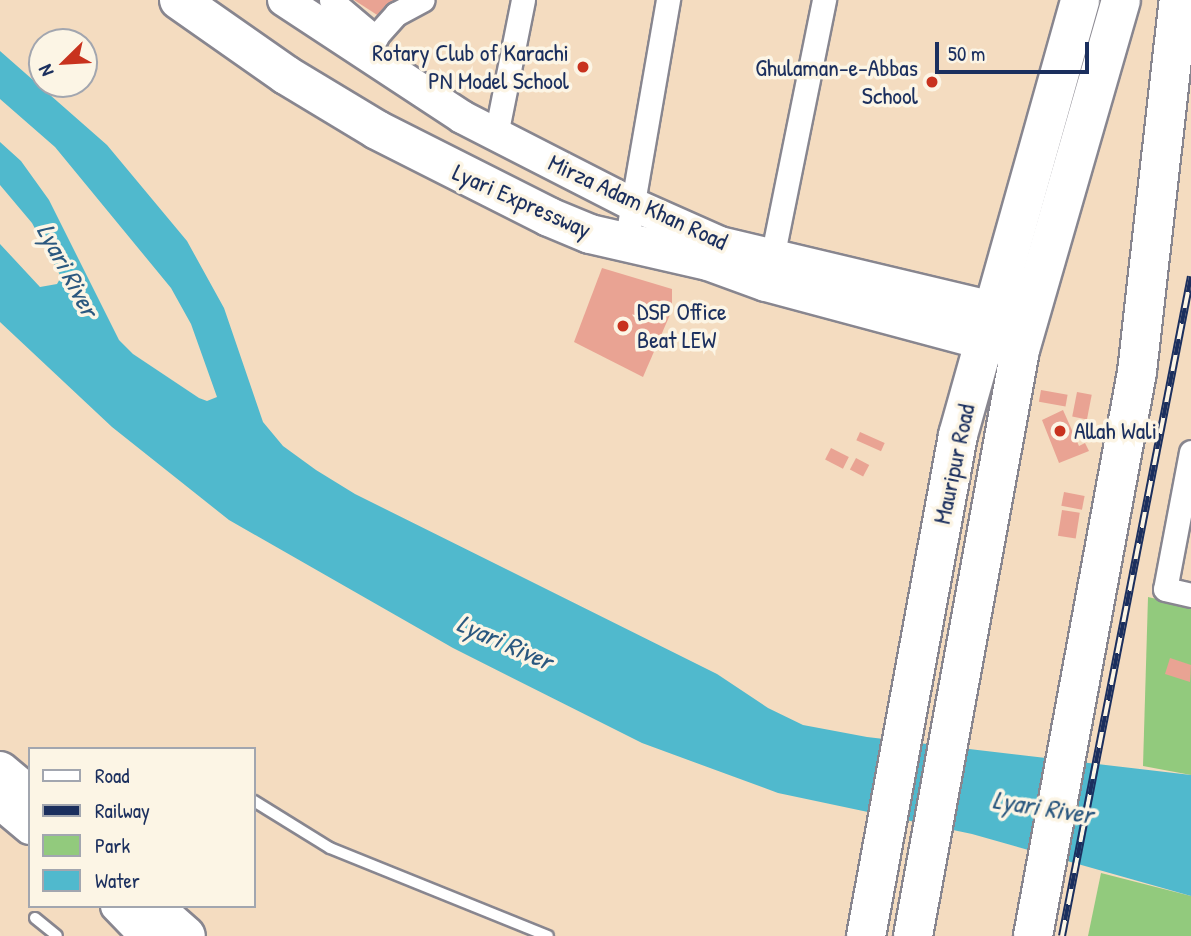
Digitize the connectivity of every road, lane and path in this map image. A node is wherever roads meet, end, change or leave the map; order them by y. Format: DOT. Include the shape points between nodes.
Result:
graph roads {
  1 [pos="178,0"];
  2 [pos="284,0"];
  3 [pos="331,0"];
  4 [pos="422,0"];
  5 [pos="523,0"];
  6 [pos="668,0"];
  7 [pos="824,0"];
  8 [pos="1080,0"];
  9 [pos="1121,0"];
  10 [pos="1179,0"];
  11 [pos="369,45"];
  12 [pos="496,135"];
  13 [pos="632,204"];
  14 [pos="626,243"];
  15 [pos="772,258"];
  16 [pos="987,324"];
  17 [pos="1025,333"];
  18 [pos="1191,452"];
  19 [pos="1191,595"];
  20 [pos="0,771"];
  21 [pos="28,794"];
  22 [pos="256,802"];
  23 [pos="0,803"];
  24 [pos="28,826"];
  25 [pos="122,908"];
  26 [pos="35,918"];
  27 [pos="168,928"];
  28 [pos="57,936"];
  29 [pos="548,936"];
  30 [pos="866,936"];
  31 [pos="913,936"];
  32 [pos="1033,936"];
  1 -- 14 [label="highway, Lyari Expressway" via="286,75 377,130 549,218"];
  2 -- 11 [label="main road, Mirza Adam Khan Road"];
  3 -- 11 [label="street"];
  4 -- 11 [label="street" via="396,14"];
  5 -- 12 [label="street"];
  6 -- 13 [label="street"];
  7 -- 15 [label="street"];
  8 -- 16 [label="highway, Mauripur Road"];
  9 -- 17 [label="highway, Mauripur Road"];
  10 -- 32 [label="highway" via="1137,372"];
  11 -- 12 [label="main road, Mirza Adam Khan Road"];
  12 -- 13 [label="main road, Mirza Adam Khan Road"];
  13 -- 14 [label="street"];
  13 -- 15 [label="main road, Mirza Adam Khan Road" via="720,243"];
  14 -- 16 [label="highway, Lyari Expressway" via="708,261 766,282"];
  15 -- 16 [label="main road, Mirza Adam Khan Road"];
  16 -- 17 [label="highway, Lyari Expressway"];
  16 -- 30 [label="highway, Mauripur Road" via="958,435"];
  17 -- 31 [label="highway, Mauripur Road"];
  18 -- 19 [label="street" via="1165,589"];
  20 -- 21 [label="highway"];
  22 -- 29 [label="lane" via="330,848"];
  23 -- 24 [label="main road"];
  25 -- 27 [label="main road"];
  26 -- 28 [label="lane"];
}
